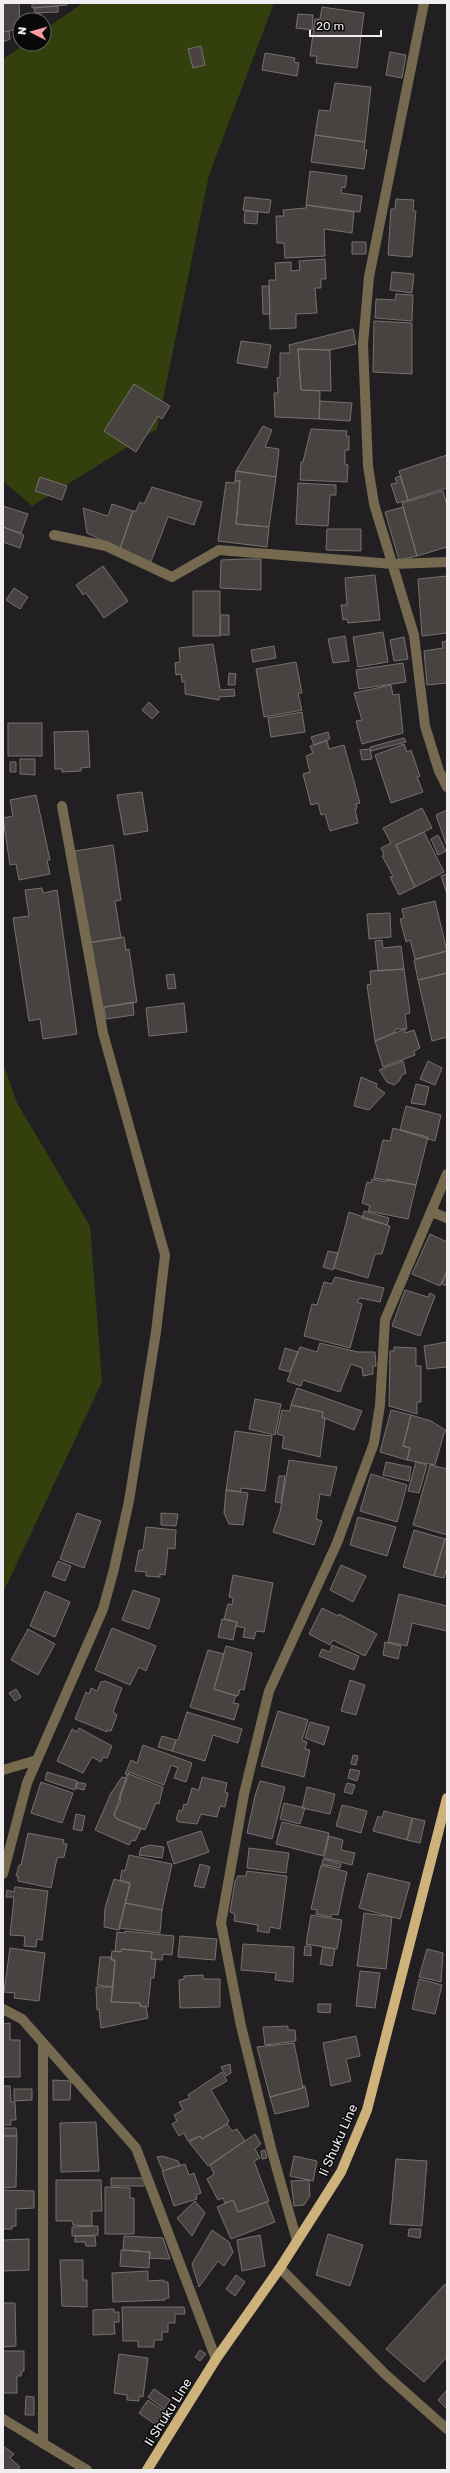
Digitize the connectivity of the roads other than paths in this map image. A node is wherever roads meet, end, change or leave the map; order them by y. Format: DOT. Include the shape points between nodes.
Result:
graph roads {
  1 [pos="424,3"];
  2 [pos="54,535"];
  3 [pos="447,562"];
  4 [pos="393,564"];
  5 [pos="447,786"];
  6 [pos="62,806"];
  7 [pos="447,1174"];
  8 [pos="432,1212"];
  9 [pos="447,1218"];
  10 [pos="37,1760"];
  11 [pos="3,1770"];
  12 [pos="447,1798"];
  13 [pos="3,1874"];
  14 [pos="3,2008"];
  15 [pos="43,2044"];
  16 [pos="297,2241"];
  17 [pos="280,2268"];
  18 [pos="216,2359"];
  19 [pos="3,2420"];
  20 [pos="447,2429"];
  21 [pos="43,2443"];
  22 [pos="87,2470"];
  23 [pos="147,2470"];
  1 -- 4 [label="street" via="369,277 362,344 368,466 374,504"];
  2 -- 4 [label="street" via="106,546 172,577 218,550"];
  3 -- 4 [label="street"];
  4 -- 5 [label="street" via="414,635 425,726 439,771"];
  6 -- 10 [label="street" via="103,1033 165,1255 156,1332 129,1501 114,1569 103,1610"];
  7 -- 8 [label="street"];
  8 -- 9 [label="street"];
  8 -- 16 [label="street" via="385,1320 380,1405 374,1443 337,1542 269,1692 244,1794 221,1923 241,2026"];
  10 -- 11 [label="street"];
  10 -- 13 [label="street" via="28,1783"];
  12 -- 16 [label="main road, Ii Shuku Line" via="367,2110 341,2172"];
  14 -- 15 [label="street" via="22,2019"];
  15 -- 18 [label="street" via="136,2148"];
  15 -- 21 [label="street"];
  16 -- 17 [label="main road, Ii Shuku Line"];
  17 -- 18 [label="main road, Ii Shuku Line"];
  17 -- 20 [label="street" via="385,2374"];
  18 -- 23 [label="main road, Ii Shuku Line"];
  19 -- 21 [label="street"];
  21 -- 22 [label="street"];
}
